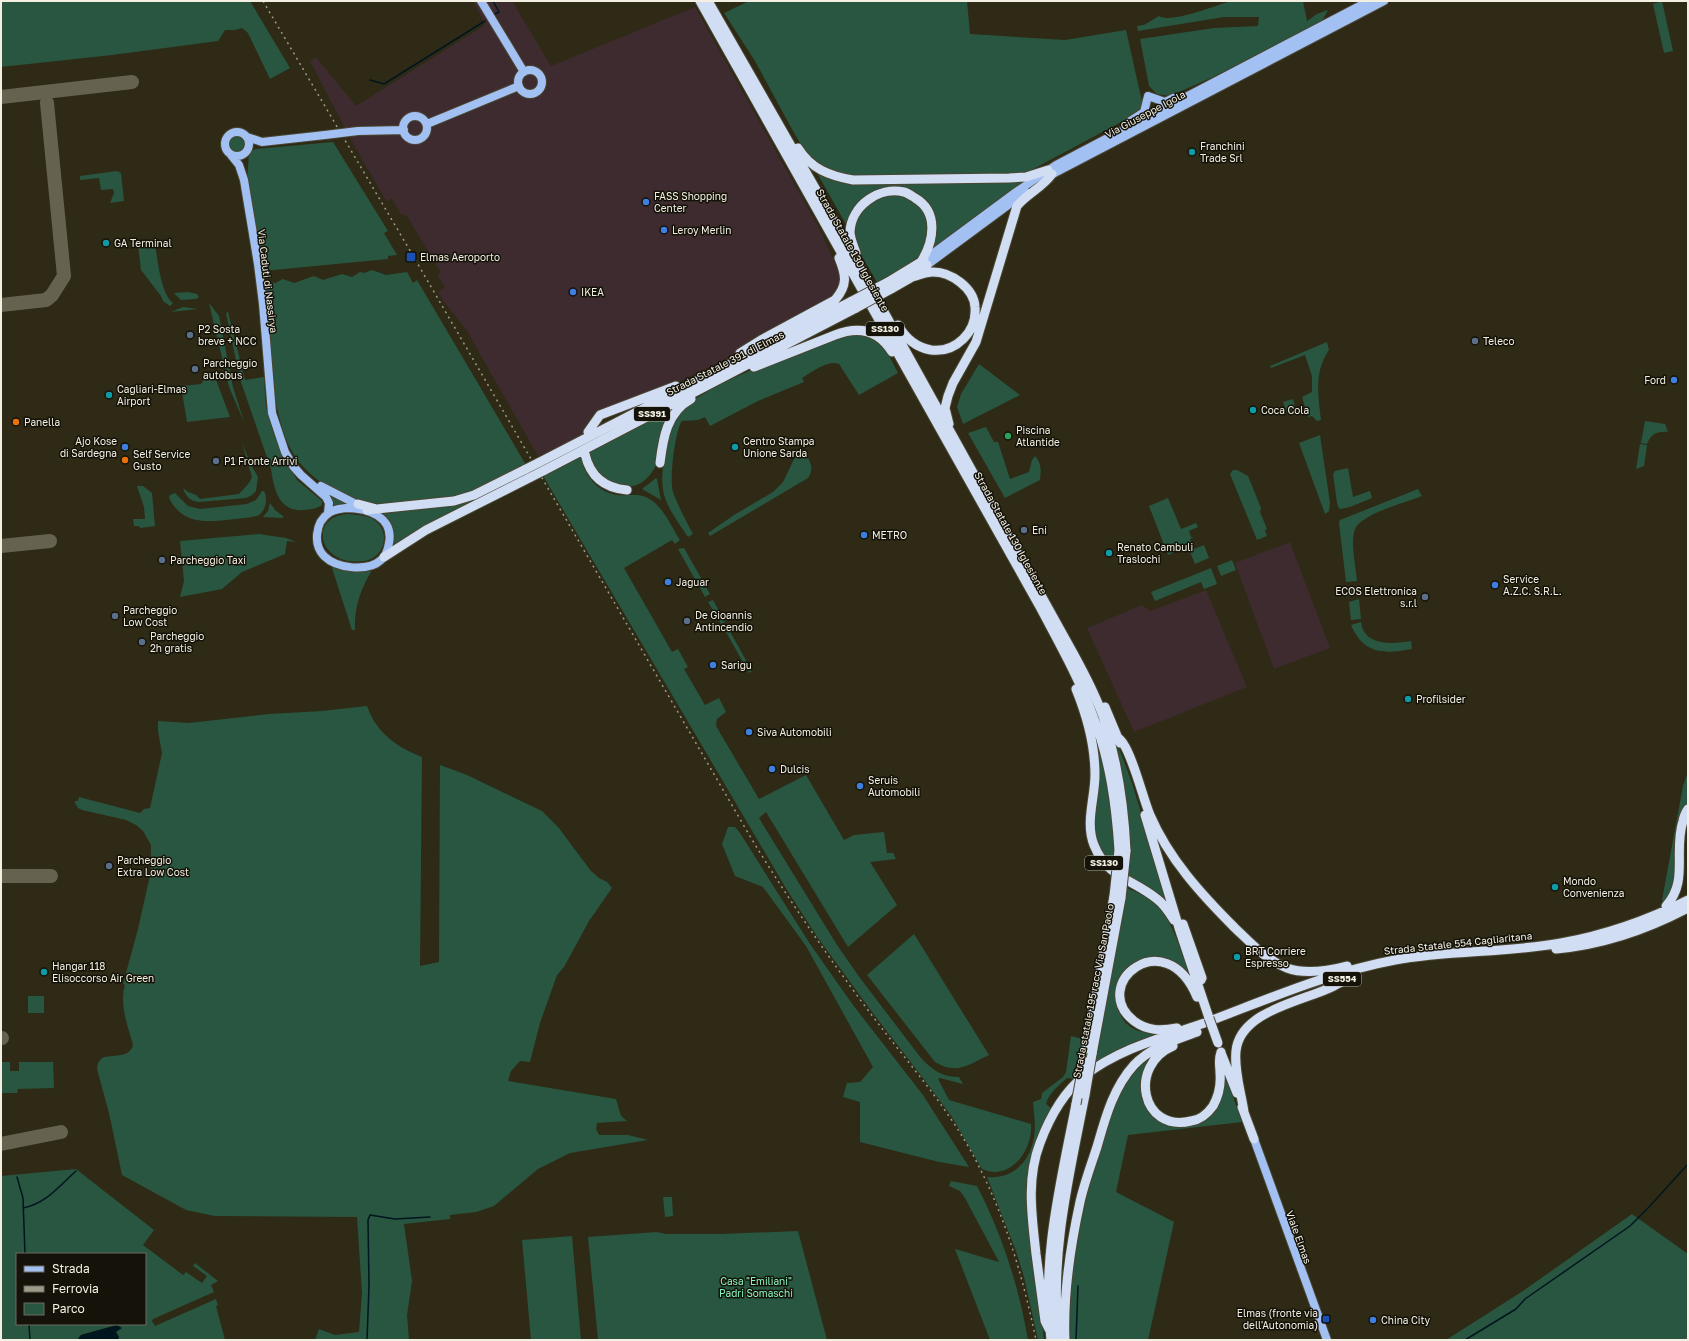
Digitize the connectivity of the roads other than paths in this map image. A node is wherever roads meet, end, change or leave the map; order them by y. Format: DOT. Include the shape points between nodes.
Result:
graph roads {
  1 [pos="481,1"];
  2 [pos="700,1"];
  3 [pos="708,1"];
  4 [pos="1369,1"];
  5 [pos="1384,1"];
  6 [pos="524,72"];
  7 [pos="519,86"];
  8 [pos="1195,92"];
  9 [pos="773,115"];
  10 [pos="427,124"];
  11 [pos="1126,128"];
  12 [pos="404,130"];
  13 [pos="247,137"];
  14 [pos="262,142"];
  15 [pos="247,152"];
  16 [pos="231,155"];
  17 [pos="1050,172"];
  18 [pos="244,180"];
  19 [pos="833,237"];
  20 [pos="924,262"];
  21 [pos="862,271"];
  22 [pos="912,277"];
  23 [pos="890,286"];
  24 [pos="883,308"];
  25 [pos="732,368"];
  26 [pos="702,383"];
  27 [pos="269,386"];
  28 [pos="916,387"];
  29 [pos="588,432"];
  30 [pos="952,437"];
  31 [pos="585,454"];
  32 [pos="660,463"];
  33 [pos="529,473"];
  34 [pos="627,490"];
  35 [pos="363,508"];
  36 [pos="328,513"];
  37 [pos="384,557"];
  38 [pos="1070,656"];
  39 [pos="1118,738"];
  40 [pos="1688,809"];
  41 [pos="1118,897"];
  42 [pos="1688,900"];
  43 [pos="1688,908"];
  44 [pos="1174,909"];
  45 [pos="1644,920"];
  46 [pos="1179,928"];
  47 [pos="1398,960"];
  48 [pos="1350,977"];
  49 [pos="1198,987"];
  50 [pos="1201,1002"];
  51 [pos="1192,1027"];
  52 [pos="1204,1029"];
  53 [pos="1165,1040"];
  54 [pos="1221,1052"];
  55 [pos="1244,1112"];
  56 [pos="1254,1139"];
  57 [pos="1050,1329"];
  58 [pos="1051,1340"];
  59 [pos="1059,1340"];
  60 [pos="1065,1340"];
  61 [pos="1327,1340"];
  1 -- 6 [label="main road"];
  2 -- 19 [label="highway, Strada Statale 130 Iglesiente / SS130"];
  3 -- 9 [label="highway, Strada Statale 130 Iglesiente / SS130"];
  4 -- 8 [label="main road, Via Giuseppe Igola"];
  5 -- 17 [label="main road, Via Giuseppe Igola"];
  6 -- 7 [label="main road" via="519,76"];
  6 -- 7 [label="main road" via="535,71 540,77 541,85 529,94"];
  7 -- 10 [label="main road"];
  8 -- 11 [label="main road, Via Giuseppe Igola"];
  8 -- 11 [label="main road" via="1186,92 1165,102 1148,96 1144,112 1128,122"];
  9 -- 17 [label="highway" via="781,121 807,161 838,178 1009,178"];
  9 -- 21 [label="highway, Strada Statale 130 Iglesiente / SS130"];
  10 -- 12 [label="main road" via="421,118 413,117 407,120"];
  10 -- 12 [label="main road" via="427,132 418,140 410,139"];
  11 -- 17 [label="main road, Via Giuseppe Igola"];
  12 -- 14 [label="main road, bridge" via="358,131"];
  13 -- 14 [label="main road"];
  13 -- 15 [label="main road"];
  13 -- 16 [label="main road" via="238,132 229,135 225,148"];
  14 -- 15 [label="main road"];
  15 -- 16 [label="main road" via="238,157"];
  15 -- 18 [label="main road"];
  16 -- 18 [label="main road" via="239,165"];
  17 -- 20 [label="main road, Via Giuseppe Igola"];
  17 -- 30 [label="highway" via="1046,182 1017,206 976,342 948,396 945,408"];
  18 -- 27 [label="main road, Via Caduti di Nassirya" via="262,294"];
  19 -- 25 [label="highway" via="845,274 842,288 835,300 734,357"];
  19 -- 28 [label="highway, Strada Statale 130 Iglesiente / SS130"];
  20 -- 21 [label="highway" via="933,231 931,216 920,201 904,192 890,192 874,196 854,215 850,233"];
  20 -- 22 [label="highway, Strada Statale 391 di Elmas / SS391"];
  20 -- 23 [label="highway, Strada Statale 391 di Elmas / SS391"];
  21 -- 24 [label="highway, Strada Statale 130 Iglesiente / SS130"];
  22 -- 23 [label="highway, Strada Statale 391 di Elmas / SS391"];
  22 -- 24 [label="highway" via="932,272 940,273 950,276 964,286 975,306 974,321 968,334 956,346 943,350 928,349 908,340 891,312"];
  23 -- 25 [label="highway, Strada Statale 391 di Elmas / SS391, bridge"];
  24 -- 30 [label="highway, Strada Statale 130 Iglesiente / SS130"];
  25 -- 26 [label="highway, Strada Statale 391 di Elmas / SS391"];
  25 -- 28 [label="highway" via="743,372 856,329 879,337 888,346 906,378"];
  26 -- 29 [label="highway" via="694,378 609,410 600,415"];
  26 -- 32 [label="highway" via="698,395 682,405 670,421 663,438"];
  26 -- 33 [label="highway, Strada Statale 391 di Elmas / SS391, bridge"];
  27 -- 35 [label="main road, Via Caduti di Nassirya" via="285,442 298,465 325,489"];
  27 -- 36 [label="main road, Via Caduti di Nassirya" via="272,413 285,452 301,475 326,496 329,503"];
  28 -- 38 [label="highway, Strada Statale 130 Iglesiente / SS130"];
  30 -- 38 [label="highway, Strada Statale 130 Iglesiente / SS130"];
  31 -- 34 [label="highway" via="589,467 600,481 616,489"];
  33 -- 35 [label="highway, Strada Statale 391 di Elmas / SS391" via="454,501 379,509"];
  33 -- 37 [label="highway, Strada Statale 391 di Elmas / SS391" via="426,530"];
  35 -- 36 [label="main road" via="346,508"];
  35 -- 37 [label="main road" via="382,520 389,533 389,546"];
  36 -- 37 [label="main road" via="319,526 317,537 319,548 325,557 335,563 356,568 372,566"];
  38 -- 39 [label="highway, SS130" via="1080,657"];
  38 -- 41 [label="highway, Strada statale 195 racc Via San Paolo, bridge" via="1094,717 1112,786 1122,851"];
  38 -- 46 [label="highway, SS130" via="1068,670 1084,715 1093,754 1095,776 1090,818 1094,844 1108,868 1158,900"];
  39 -- 44 [label="highway, SS130"];
  39 -- 47 [label="highway" via="1123,740 1150,815 1179,866 1209,902 1266,957 1289,969 1302,972 1320,972 1378,958"];
  40 -- 45 [label="highway" via="1681,826 1681,840 1688,866 1686,880 1680,894 1671,903"];
  41 -- 57 [label="highway, Strada statale 195 racc Via San Paolo, bridge" via="1054,1212 1048,1296"];
  41 -- 59 [label="highway, Strada statale 195 racc Via San Paolo, bridge" via="1062,1216 1056,1307"];
  42 -- 45 [label="highway, Strada Statale 554 Cagliaritana / SS554"];
  43 -- 48 [label="highway, Strada Statale 554 Cagliaritana / SS554" via="1640,930 1583,945 1391,966"];
  44 -- 46 [label="highway, SS130"];
  44 -- 49 [label="highway" via="1179,913 1200,970 1202,978"];
  45 -- 47 [label="highway, Strada Statale 554 Cagliaritana / SS554" via="1559,943"];
  46 -- 49 [label="highway, SS130"];
  47 -- 51 [label="highway, Strada Statale 554 Cagliaritana / SS554" via="1342,973"];
  48 -- 52 [label="highway, Strada Statale 554 Cagliaritana / SS554"];
  48 -- 55 [label="highway" via="1263,1016 1252,1022 1244,1031 1238,1040 1235,1061"];
  49 -- 50 [label="highway, SS130"];
  50 -- 51 [label="highway" via="1184,975 1163,962 1139,964 1129,971 1122,982 1122,1005 1128,1016 1138,1024 1161,1031 1184,1025"];
  50 -- 54 [label="highway, bridge"];
  51 -- 53 [label="highway, Strada Statale 554 Cagliaritana / SS554"];
  52 -- 53 [label="highway, Strada Statale 554 Cagliaritana / SS554"];
  52 -- 54 [label="highway" via="1199,1036 1166,1049 1149,1067 1145,1092 1149,1104 1157,1114 1171,1122 1183,1123 1204,1116 1217,1097 1221,1075"];
  53 -- 57 [label="highway" via="1129,1049 1082,1078 1058,1106 1040,1143 1034,1168 1031,1205 1044,1321"];
  53 -- 60 [label="highway" via="1133,1067 1108,1109 1080,1202 1068,1259"];
  54 -- 55 [label="highway"];
  55 -- 56 [label="highway"];
  56 -- 61 [label="main road, Viale Elmas"];
  57 -- 58 [label="highway, Strada statale 195 racc Via San Paolo"];
}
